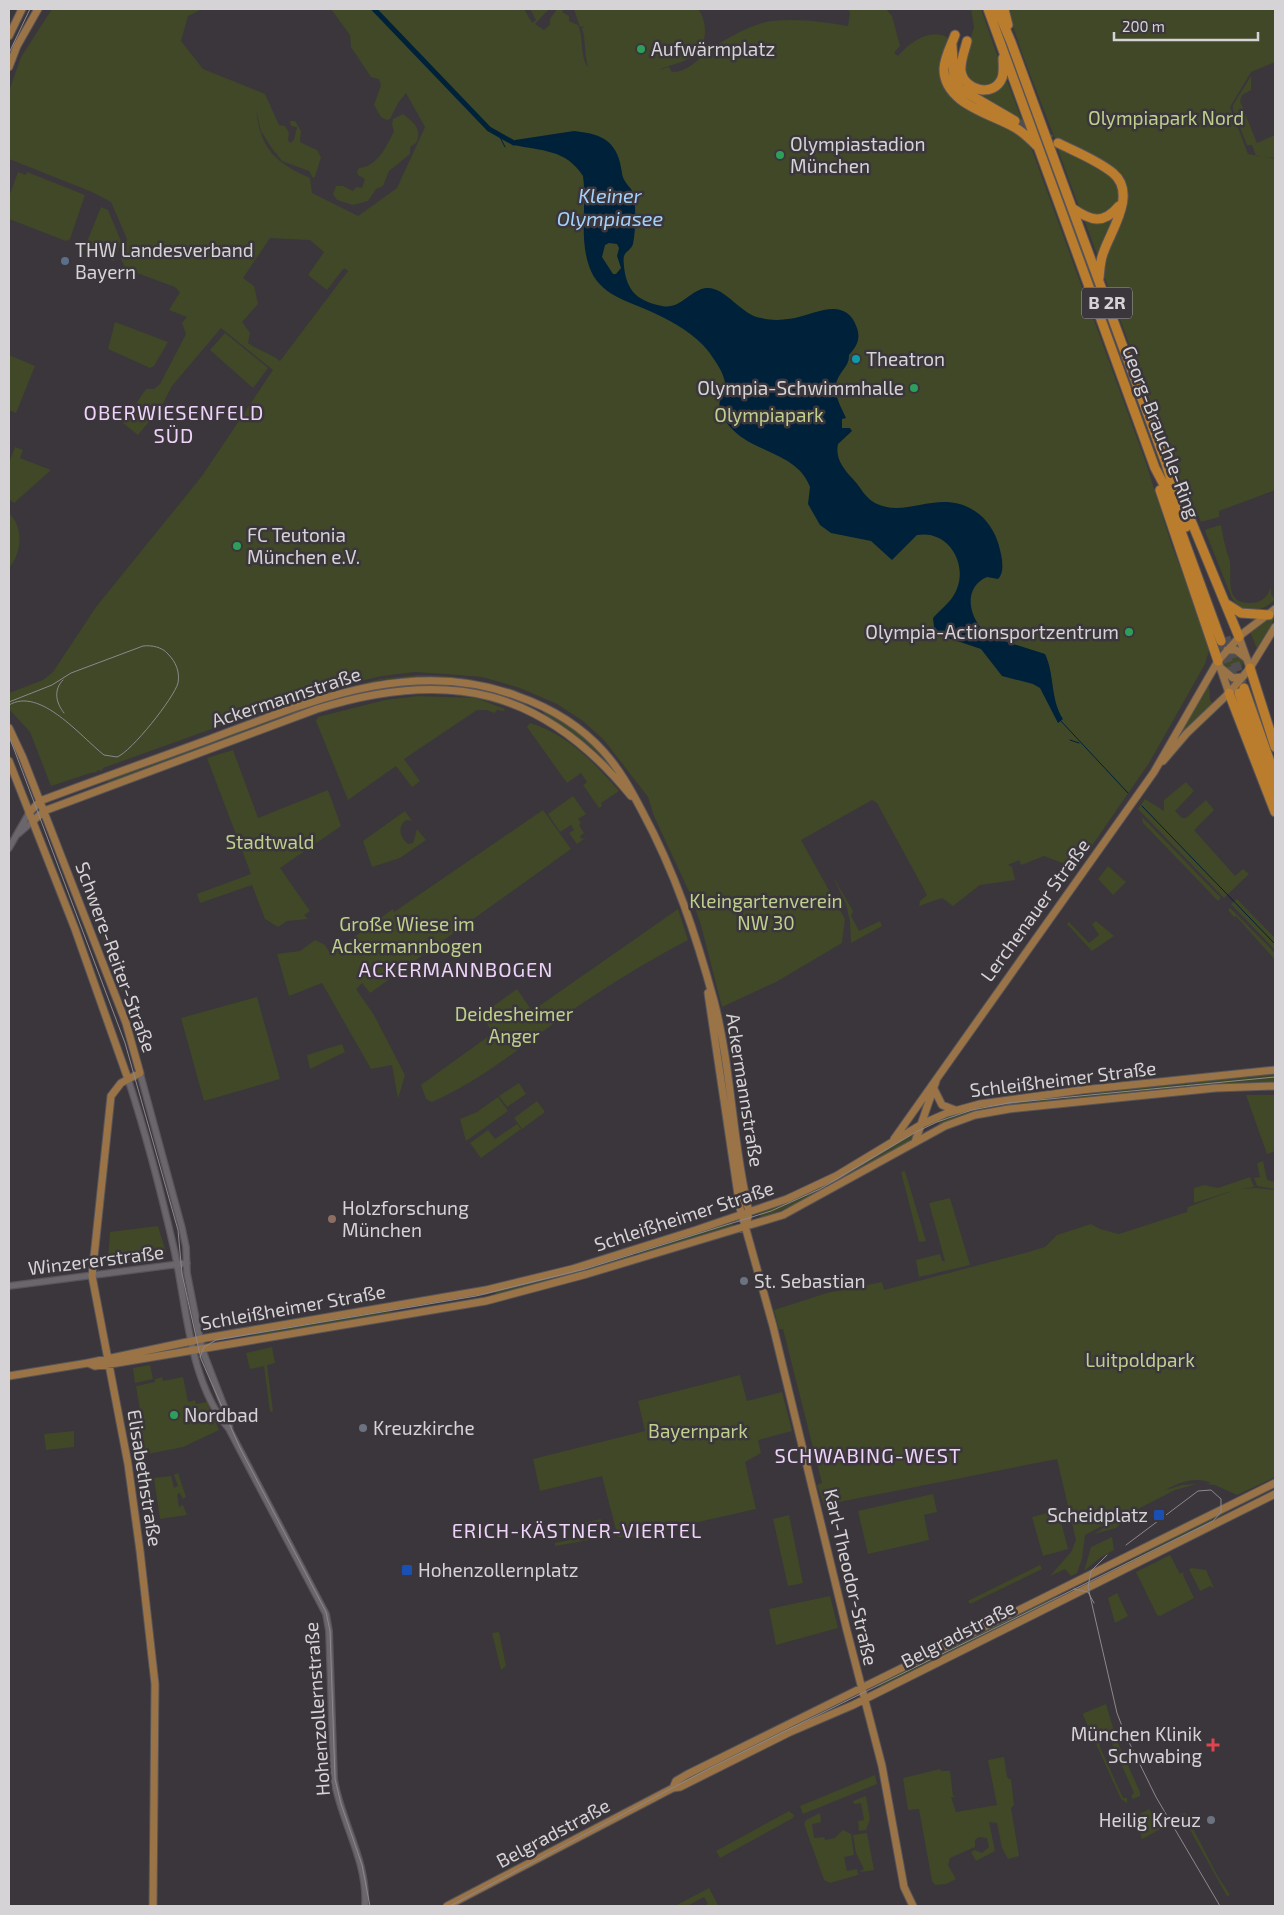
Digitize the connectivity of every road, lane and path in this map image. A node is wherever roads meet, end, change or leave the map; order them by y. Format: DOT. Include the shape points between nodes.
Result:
graph roads {
  1 [pos="22,9"];
  2 [pos="38,9"];
  3 [pos="988,9"];
  4 [pos="996,9"];
  5 [pos="1004,9"];
  6 [pos="9,36"];
  7 [pos="1011,42"];
  8 [pos="1004,53"];
  9 [pos="953,66"];
  10 [pos="9,67"];
  11 [pos="1019,123"];
  12 [pos="1058,143"];
  13 [pos="1038,148"];
  14 [pos="1121,204"];
  15 [pos="1072,208"];
  16 [pos="1099,282"];
  17 [pos="1166,464"];
  18 [pos="1155,468"];
  19 [pos="1225,603"];
  20 [pos="1272,612"];
  21 [pos="1275,627"];
  22 [pos="1239,637"];
  23 [pos="1227,650"];
  24 [pos="1248,663"];
  25 [pos="1219,664"];
  26 [pos="1243,677"];
  27 [pos="1229,693"];
  28 [pos="9,728"];
  29 [pos="1275,748"];
  30 [pos="9,761"];
  31 [pos="1159,764"];
  32 [pos="1275,776"];
  33 [pos="1275,797"];
  34 [pos="40,801"];
  35 [pos="639,806"];
  36 [pos="44,811"];
  37 [pos="1275,812"];
  38 [pos="29,813"];
  39 [pos="33,821"];
  40 [pos="17,836"];
  41 [pos="9,848"];
  42 [pos="1275,1070"];
  43 [pos="140,1073"];
  44 [pos="938,1075"];
  45 [pos="128,1079"];
  46 [pos="1275,1086"];
  47 [pos="934,1089"];
  48 [pos="956,1110"];
  49 [pos="922,1124"];
  50 [pos="915,1142"];
  51 [pos="890,1143"];
  52 [pos="746,1213"];
  53 [pos="746,1226"];
  54 [pos="186,1263"];
  55 [pos="177,1264"];
  56 [pos="92,1276"];
  57 [pos="9,1286"];
  58 [pos="200,1340"];
  59 [pos="192,1342"];
  60 [pos="202,1349"];
  61 [pos="193,1351"];
  62 [pos="108,1361"];
  63 [pos="9,1376"];
  64 [pos="230,1431"];
  65 [pos="1275,1483"];
  66 [pos="1275,1494"];
  67 [pos="1243,1500"];
  68 [pos="1256,1504"];
  69 [pos="861,1688"];
  70 [pos="864,1699"];
  71 [pos="673,1788"];
  72 [pos="364,1883"];
  73 [pos="154,1906"];
  74 [pos="365,1906"];
  75 [pos="370,1906"];
  76 [pos="447,1906"];
  77 [pos="913,1906"];
  1 -- 6 [label="main road"];
  2 -- 10 [label="main road"];
  3 -- 8 [label="highway, Georg-Brauchle-Ring / B 2R"];
  4 -- 7 [label="highway, Georg-Brauchle-Ring"];
  5 -- 7 [label="highway, B 2R"];
  7 -- 15 [label="highway, Georg-Brauchle-Ring / B 2R"];
  8 -- 9 [label="highway" via="999,83 988,89 976,89 964,80 961,72 967,41"];
  8 -- 13 [label="highway, Georg-Brauchle-Ring / B 2R"];
  9 -- 11 [label="highway" via="954,79 965,93"];
  9 -- 13 [label="highway" via="954,40 946,56 945,73 954,94 1022,132"];
  12 -- 14 [label="highway" via="1113,173 1122,185"];
  13 -- 18 [label="highway, Georg-Brauchle-Ring / B 2R"];
  14 -- 15 [label="highway" via="1114,213 1098,219 1084,216"];
  14 -- 16 [label="highway" via="1100,262"];
  15 -- 16 [label="highway, Georg-Brauchle-Ring / B 2R"];
  16 -- 17 [label="highway, Georg-Brauchle-Ring / B 2R"];
  17 -- 18 [label="highway, Georg-Brauchle-Ring / B 2R" via="1224,639"];
  17 -- 19 [label="highway"];
  18 -- 25 [label="highway"];
  19 -- 20 [label="highway" via="1241,613"];
  19 -- 22 [label="highway"];
  20 -- 22 [label="main road, Lerchenauer Straße"];
  21 -- 24 [label="main road, Lerchenauer Straße"];
  22 -- 23 [label="main road, Lerchenauer Straße"];
  22 -- 24 [label="main road"];
  23 -- 24 [label="main road" via="1236,650"];
  23 -- 25 [label="main road, Lerchenauer Straße"];
  24 -- 26 [label="main road, Lerchenauer Straße"];
  24 -- 29 [label="highway"];
  25 -- 26 [label="main road" via="1230,677"];
  25 -- 27 [label="main road"];
  25 -- 31 [label="main road, Lerchenauer Straße"];
  26 -- 27 [label="main road, Lerchenauer Straße"];
  27 -- 31 [label="main road, Lerchenauer Straße"];
  27 -- 37 [label="highway"];
  28 -- 34 [label="main road, Schwere-Reiter-Straße"];
  30 -- 38 [label="main road, Schwere-Reiter-Straße"];
  31 -- 44 [label="main road, Lerchenauer Straße"];
  32 -- 33 [label="highway" via="1242,690"];
  34 -- 35 [label="main road, Ackermannstraße" via="337,694 397,681 433,680 501,690 553,711 579,728 605,753 625,779"];
  34 -- 36 [label="main road, Schwere-Reiter-Straße"];
  34 -- 38 [label="main road, Ackermannstraße"];
  35 -- 36 [label="main road, Ackermannstraße" via="601,761 538,715 489,695 442,689 399,691 329,706"];
  35 -- 52 [label="main road, Ackermannstraße" via="684,901 708,985 714,1040"];
  36 -- 39 [label="main road, Ackermannstraße"];
  36 -- 43 [label="main road, Schwere-Reiter-Straße" via="126,1023"];
  38 -- 39 [label="main road, Schwere-Reiter-Straße"];
  38 -- 40 [label="street"];
  39 -- 40 [label="street"];
  39 -- 45 [label="main road, Schwere-Reiter-Straße"];
  40 -- 41 [label="street"];
  42 -- 48 [label="main road, Schleißheimer Straße" via="1002,1100"];
  43 -- 45 [label="main road, Elisabethstraße"];
  43 -- 54 [label="street, Schwere-Reiter-Straße" via="182,1228"];
  44 -- 47 [label="main road, Lerchenauer Straße"];
  44 -- 51 [label="main road, Lerchenauer Straße"];
  45 -- 55 [label="street, Schwere-Reiter-Straße"];
  45 -- 56 [label="main road, Elisabethstraße" via="111,1096"];
  46 -- 50 [label="main road, Schleißheimer Straße" via="1216,1088 997,1111 951,1123"];
  47 -- 48 [label="main road" via="942,1105"];
  47 -- 49 [label="main road, Lerchenauer Straße"];
  48 -- 49 [label="main road, Schleißheimer Straße"];
  49 -- 50 [label="main road, Lerchenauer Straße"];
  49 -- 51 [label="main road, Schleißheimer Straße"];
  50 -- 53 [label="main road, Schleißheimer Straße" via="792,1211"];
  51 -- 52 [label="main road, Schleißheimer Straße" via="814,1188"];
  52 -- 53 [label="main road, Ackermannstraße"];
  52 -- 58 [label="main road, Schleißheimer Straße" via="590,1264 526,1281"];
  53 -- 60 [label="main road, Schleißheimer Straße" via="486,1301"];
  53 -- 69 [label="main road, Karl-Theodor-Straße" via="775,1330"];
  54 -- 55 [label="street, Winzererstraße"];
  54 -- 58 [label="street, Hohenzollernstraße"];
  55 -- 56 [label="street, Winzererstraße"];
  55 -- 59 [label="street, Hohenzollernstraße"];
  56 -- 57 [label="street, Winzererstraße"];
  56 -- 62 [label="main road, Elisabethstraße"];
  58 -- 59 [label="main road, Schleißheimer Straße"];
  58 -- 60 [label="street, Hohenzollernstraße"];
  59 -- 61 [label="street, Hohenzollernstraße"];
  59 -- 62 [label="main road, Schleißheimer Straße"];
  60 -- 61 [label="main road, Schleißheimer Straße"];
  60 -- 64 [label="street, Hohenzollernstraße" via="227,1414"];
  61 -- 62 [label="main road, Schleißheimer Straße"];
  61 -- 64 [label="street, Hohenzollernstraße" via="215,1407"];
  62 -- 63 [label="main road, Schleißheimer Straße" via="96,1366 88,1363"];
  62 -- 73 [label="main road, Elisabethstraße" via="128,1466 155,1684"];
  64 -- 72 [label="street, Hohenzollernstraße" via="327,1618 334,1779"];
  65 -- 67 [label="main road, Belgradstraße"];
  66 -- 68 [label="main road, Belgradstraße"];
  67 -- 68 [label="main road"];
  67 -- 69 [label="main road, Belgradstraße"];
  68 -- 70 [label="main road, Belgradstraße"];
  69 -- 70 [label="main road, Karl-Theodor-Straße"];
  69 -- 71 [label="main road, Belgradstraße" via="688,1774"];
  70 -- 71 [label="main road, Belgradstraße"];
  70 -- 77 [label="main road, Karl-Theodor-Straße" via="883,1771 904,1886"];
  71 -- 76 [label="main road, Belgradstraße"];
  72 -- 74 [label="street, Hohenzollernstraße"];
  72 -- 75 [label="street, Hohenzollernstraße"];
}
